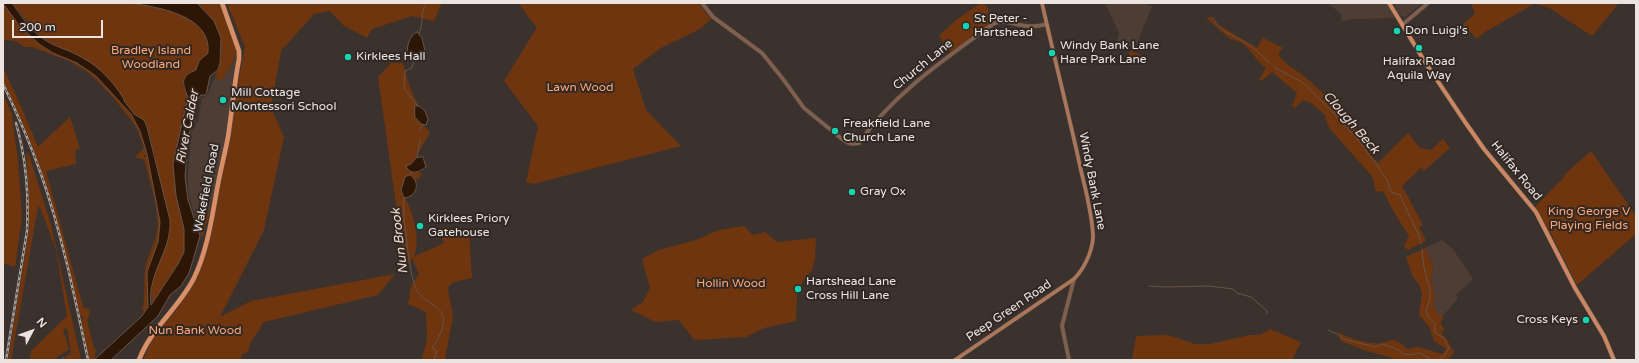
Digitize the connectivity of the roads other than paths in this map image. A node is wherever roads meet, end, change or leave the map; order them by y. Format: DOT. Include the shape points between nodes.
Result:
graph roads {
  1 [pos="222,3"];
  2 [pos="702,3"];
  3 [pos="1042,3"];
  4 [pos="1389,3"];
  5 [pos="1428,3"];
  6 [pos="1047,24"];
  7 [pos="1402,25"];
  8 [pos="1074,279"];
  9 [pos="139,360"];
  10 [pos="955,360"];
  11 [pos="1069,360"];
  12 [pos="1614,360"];
  1 -- 9 [label="highway, Wakefield Road" via="239,51 239,59 228,137 205,249 194,278 177,306 152,334"];
  2 -- 6 [label="street, Church Lane" via="713,17 762,53 804,108 848,144 859,143 890,104 997,21 1037,27"];
  3 -- 6 [label="main road, Windy Bank Lane"];
  4 -- 7 [label="main road, Halifax Road"];
  5 -- 7 [label="street"];
  6 -- 8 [label="main road, Windy Bank Lane" via="1079,161 1093,236 1090,252"];
  7 -- 12 [label="main road, Halifax Road" via="1438,84 1484,149 1536,212 1575,288 1604,336"];
  8 -- 10 [label="main road, Peep Green Road"];
  8 -- 11 [label="street, Windy Bank Lane" via="1062,326"];
}
